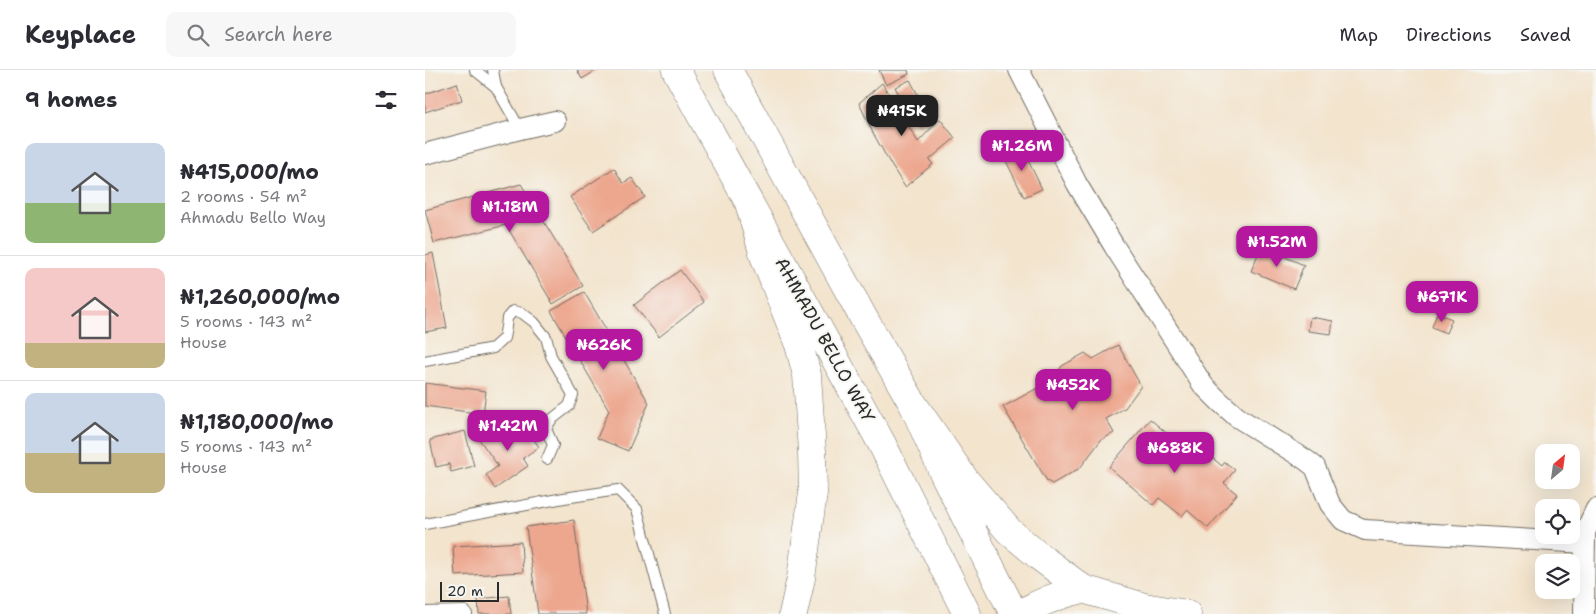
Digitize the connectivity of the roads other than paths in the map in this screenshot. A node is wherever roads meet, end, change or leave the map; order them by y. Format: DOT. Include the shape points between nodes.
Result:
graph roads {
  1 [pos="475,70"];
  2 [pos="493,70"];
  3 [pos="676,70"];
  4 [pos="728,70"];
  5 [pos="1019,70"];
  6 [pos="496,87"];
  7 [pos="555,121"];
  8 [pos="520,129"];
  9 [pos="425,154"];
  10 [pos="749,203"];
  11 [pos="425,361"];
  12 [pos="913,404"];
  13 [pos="547,459"];
  14 [pos="1596,509"];
  15 [pos="425,524"];
  16 [pos="1589,548"];
  17 [pos="1083,590"];
  18 [pos="425,612"];
  19 [pos="467,614"];
  20 [pos="665,614"];
  21 [pos="793,614"];
  22 [pos="967,614"];
  23 [pos="1014,614"];
  24 [pos="1020,614"];
  25 [pos="1187,614"];
  26 [pos="1584,614"];
  1 -- 6 [label="lane"];
  2 -- 6 [label="lane"];
  3 -- 10 [label="main road, AHMADU BELLO WAY"];
  4 -- 12 [label="main road"];
  5 -- 16 [label="street" via="1086,200 1203,385 1237,417 1315,467 1330,504 1343,520 1365,530"];
  6 -- 8 [label="lane"];
  7 -- 8 [label="street"];
  8 -- 9 [label="street"];
  10 -- 21 [label="main road" via="764,256 799,345 807,375 813,492"];
  10 -- 22 [label="main road, AHMADU BELLO WAY" via="882,444"];
  11 -- 13 [label="lane" via="493,348 503,338 507,318 513,311 534,322 546,337 551,356 573,396 569,406 551,420 546,429 553,445"];
  12 -- 17 [label="main road" via="965,480 1009,531"];
  12 -- 23 [label="main road"];
  14 -- 16 [label="street" via="1585,532"];
  15 -- 20 [label="lane" via="618,490 637,509"];
  16 -- 26 [label="street"];
  17 -- 24 [label="main road" via="1045,600"];
  17 -- 25 [label="main road" via="1144,607"];
  18 -- 19 [label="lane" via="465,611"];
}
